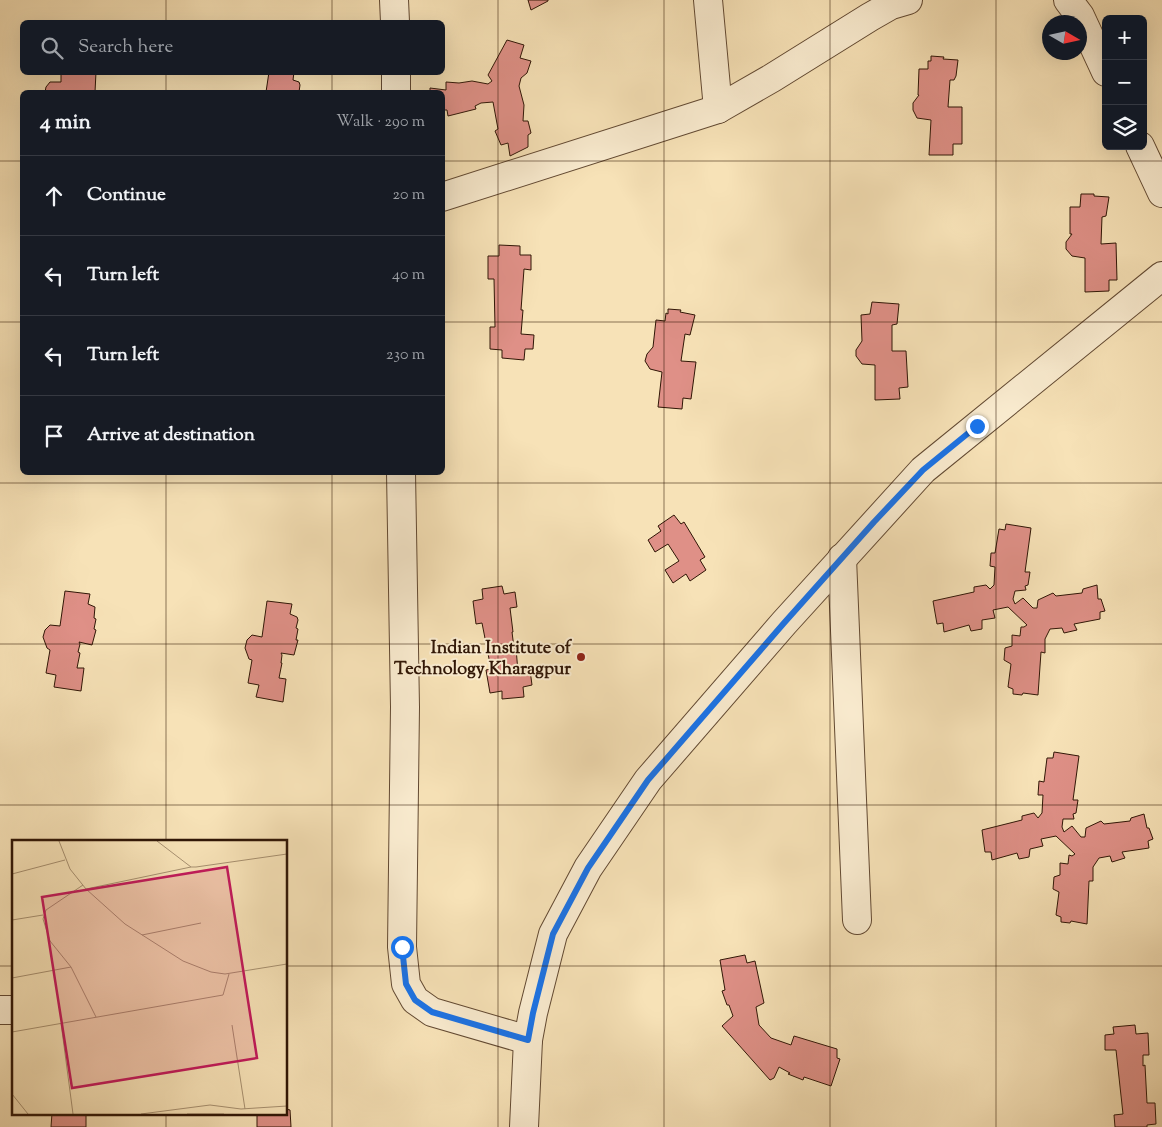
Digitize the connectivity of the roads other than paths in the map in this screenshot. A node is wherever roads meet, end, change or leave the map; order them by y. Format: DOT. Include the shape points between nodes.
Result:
graph roads {
  1 [pos="394,0"];
  2 [pos="708,0"];
  3 [pos="908,0"];
  4 [pos="1068,0"];
  5 [pos="395,20"];
  6 [pos="1102,63"];
  7 [pos="396,75"];
  8 [pos="396,90"];
  9 [pos="718,109"];
  10 [pos="1142,150"];
  11 [pos="1162,193"];
  12 [pos="445,196"];
  13 [pos="1162,276"];
  14 [pos="401,475"];
  15 [pos="842,558"];
  16 [pos="857,920"];
  17 [pos="528,1040"];
  18 [pos="524,1127"];
  1 -- 5 [label="street"];
  2 -- 9 [label="street"];
  3 -- 9 [label="street" via="870,17"];
  4 -- 6 [label="street" via="1080,16"];
  7 -- 8 [label="street"];
  9 -- 12 [label="street"];
  10 -- 11 [label="street"];
  13 -- 15 [label="street" via="923,470"];
  14 -- 17 [label="street" via="405,707 402,947 406,984 415,1000 432,1012"];
  15 -- 16 [label="street"];
  15 -- 17 [label="street" via="648,780 588,868 553,934"];
  17 -- 18 [label="street"];
}
